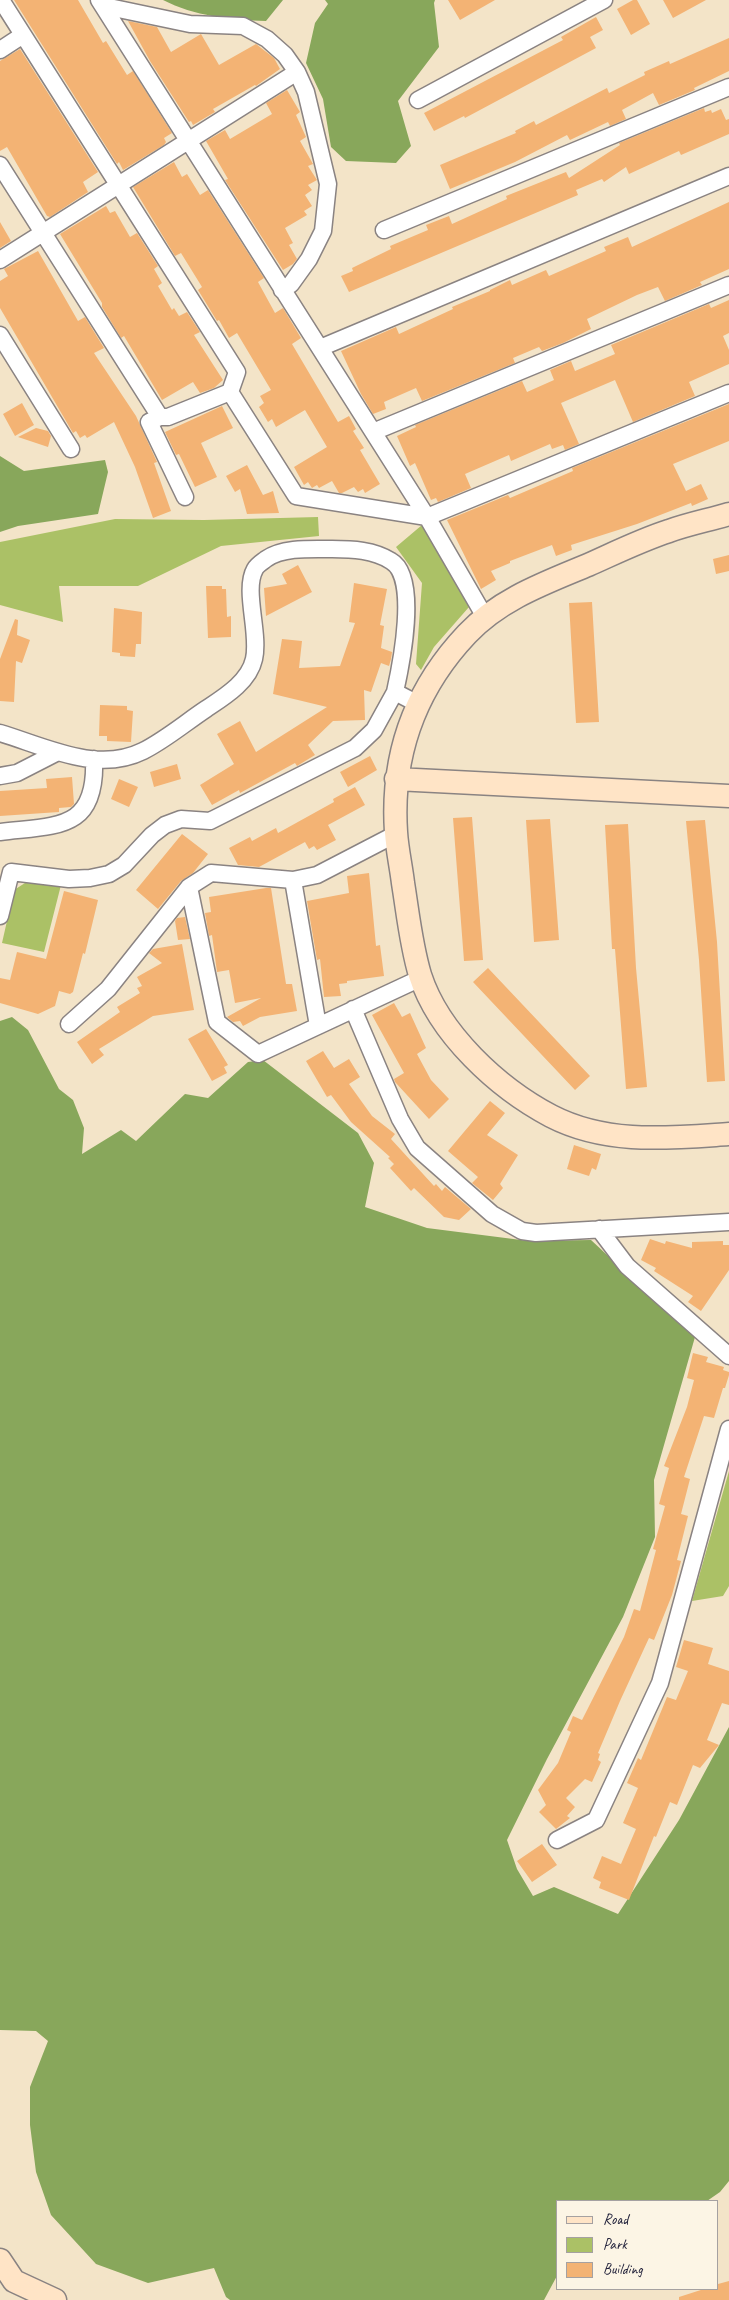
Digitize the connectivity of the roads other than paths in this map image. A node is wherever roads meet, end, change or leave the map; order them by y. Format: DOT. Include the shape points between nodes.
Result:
graph roads {
  1 [pos="1,0"];
  2 [pos="604,0"];
  3 [pos="102,3"];
  4 [pos="23,36"];
  5 [pos="0,50"];
  6 [pos="298,72"];
  7 [pos="729,87"];
  8 [pos="418,100"];
  9 [pos="188,142"];
  10 [pos="0,165"];
  11 [pos="729,176"];
  12 [pos="118,185"];
  13 [pos="384,230"];
  14 [pos="42,233"];
  15 [pos="0,260"];
  16 [pos="729,285"];
  17 [pos="282,290"];
  18 [pos="0,335"];
  19 [pos="320,348"];
  20 [pos="230,392"];
  21 [pos="729,393"];
  22 [pos="160,417"];
  23 [pos="373,432"];
  24 [pos="72,449"];
  25 [pos="185,498"];
  26 [pos="729,514"];
  27 [pos="426,517"];
  28 [pos="485,617"];
  29 [pos="395,692"];
  30 [pos="418,704"];
  31 [pos="0,733"];
  32 [pos="58,752"];
  33 [pos="94,759"];
  34 [pos="0,776"];
  35 [pos="396,779"];
  36 [pos="729,796"];
  37 [pos="0,832"];
  38 [pos="396,834"];
  39 [pos="294,880"];
  40 [pos="189,887"];
  41 [pos="0,916"];
  42 [pos="421,978"];
  43 [pos="353,1010"];
  44 [pos="69,1024"];
  45 [pos="318,1026"];
  46 [pos="729,1134"];
  47 [pos="729,1222"];
  48 [pos="599,1229"];
  49 [pos="729,1356"];
  50 [pos="729,1429"];
  51 [pos="557,1840"];
  52 [pos="0,2260"];
  53 [pos="54,2300"];
  1 -- 4 [label="street"];
  2 -- 8 [label="street"];
  3 -- 6 [label="street" via="190,24 243,26 267,39"];
  3 -- 9 [label="street"];
  4 -- 5 [label="street"];
  4 -- 12 [label="street"];
  6 -- 9 [label="street"];
  6 -- 17 [label="street" via="306,92 328,184 323,231 309,259 291,284"];
  7 -- 13 [label="street"];
  9 -- 12 [label="street"];
  9 -- 17 [label="street"];
  10 -- 14 [label="street"];
  11 -- 19 [label="street"];
  12 -- 14 [label="street"];
  12 -- 20 [label="street" via="237,372"];
  14 -- 15 [label="street"];
  14 -- 22 [label="street"];
  16 -- 23 [label="street"];
  17 -- 19 [label="street"];
  18 -- 24 [label="street"];
  19 -- 23 [label="street"];
  20 -- 22 [label="street" via="168,417"];
  20 -- 27 [label="street" via="296,496"];
  21 -- 27 [label="street"];
  22 -- 25 [label="street" via="149,422"];
  23 -- 27 [label="street"];
  26 -- 28 [label="street" via="670,530 530,589"];
  27 -- 28 [label="street"];
  28 -- 30 [label="street" via="440,665"];
  29 -- 30 [label="street"];
  29 -- 33 [label="street" via="402,661 406,606 400,571 392,561 355,550 310,549 281,553 255,568 251,583 256,640 254,660 243,680 230,693 141,752 119,758"];
  29 -- 41 [label="street" via="374,730 355,748 210,821 181,819 165,825 124,865 109,874 69,879 11,872"];
  30 -- 35 [label="street" via="403,741"];
  31 -- 32 [label="street"];
  32 -- 33 [label="street"];
  32 -- 34 [label="street" via="16,773"];
  33 -- 37 [label="street" via="95,778 89,801 79,816 60,825"];
  35 -- 36 [label="street"];
  35 -- 38 [label="street"];
  38 -- 39 [label="street" via="317,875"];
  38 -- 42 [label="street"];
  39 -- 40 [label="street" via="212,873"];
  39 -- 45 [label="street"];
  40 -- 44 [label="street" via="108,989"];
  40 -- 45 [label="street" via="217,1022 258,1054"];
  42 -- 43 [label="street"];
  42 -- 46 [label="street" via="441,1017 465,1050 493,1077 552,1116 591,1131 626,1138"];
  43 -- 45 [label="street"];
  43 -- 48 [label="street" via="400,1119 417,1148 456,1185 492,1214 522,1231"];
  47 -- 48 [label="street"];
  48 -- 49 [label="street" via="628,1266"];
  50 -- 51 [label="street" via="660,1682 596,1820"];
  52 -- 53 [label="street" via="14,2281"];
}
